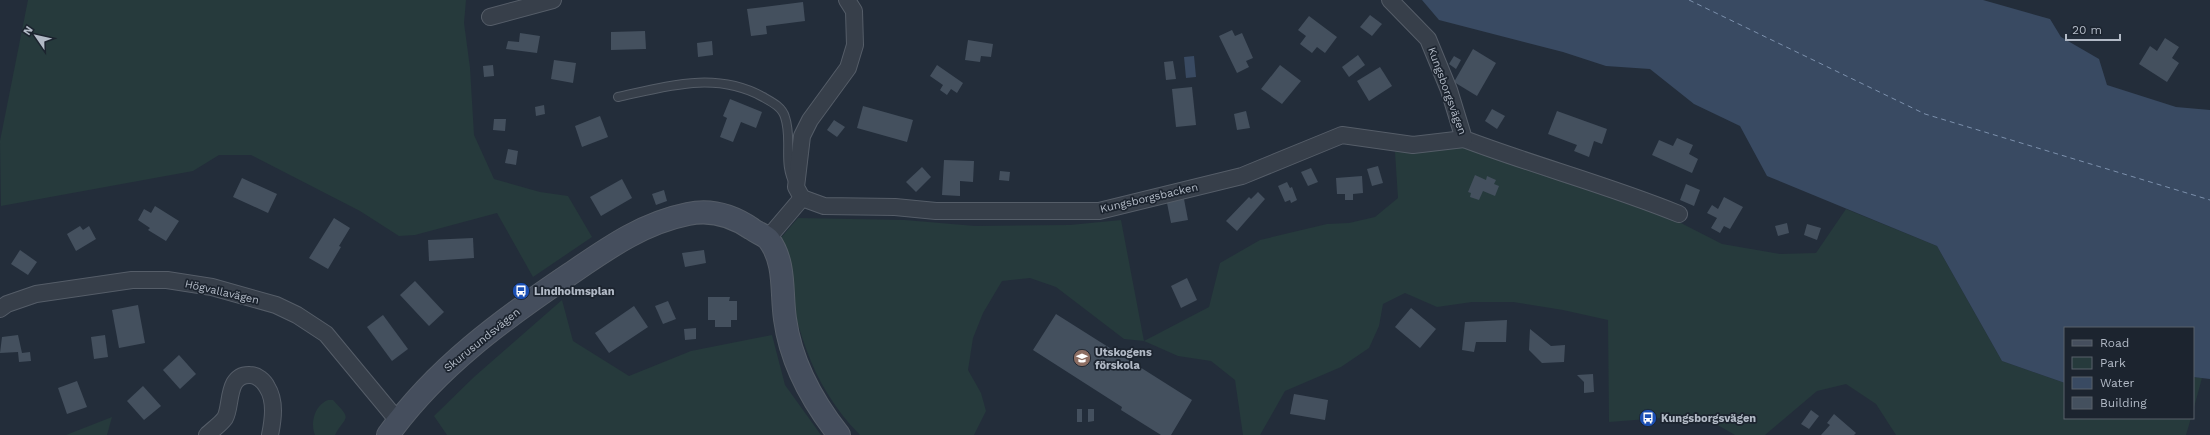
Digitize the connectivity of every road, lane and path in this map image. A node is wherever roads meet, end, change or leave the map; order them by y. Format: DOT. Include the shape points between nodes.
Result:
graph roads {
  1 [pos="553,0"];
  2 [pos="847,0"];
  3 [pos="1390,0"];
  4 [pos="490,17"];
  5 [pos="618,97"];
  6 [pos="1464,139"];
  7 [pos="799,193"];
  8 [pos="1679,214"];
  9 [pos="768,238"];
  10 [pos="0,309"];
  11 [pos="393,428"];
  12 [pos="207,435"];
  13 [pos="270,435"];
  14 [pos="839,435"];
  1 -- 4 [label="street"];
  2 -- 7 [label="street" via="854,11 855,45 848,68 810,120 802,136"];
  3 -- 6 [label="street, Kungsborgsvägen" via="1428,39 1449,90"];
  5 -- 7 [label="lane" via="670,86 724,82 761,96 776,104 785,115 788,127 788,174"];
  6 -- 7 [label="street, Kungsborgsbacken" via="1413,145 1342,135 1242,176 1099,211 936,211 895,207 824,206"];
  6 -- 8 [label="street, Kungsborgsvägen" via="1574,175"];
  7 -- 9 [label="street"];
  9 -- 11 [label="street, Skurusundsvägen" via="740,220 707,213 689,214 647,226 626,236 500,323 445,370"];
  9 -- 14 [label="street, Skurusundsvägen" via="775,249 781,268 785,319 800,373 808,391"];
  10 -- 11 [label="street, Högvallavägen" via="36,294 132,280 168,280 212,287 276,305 326,334"];
  12 -- 13 [label="street" via="225,418 229,393 234,385 250,375 256,376 264,383 271,396 273,421"];
}
